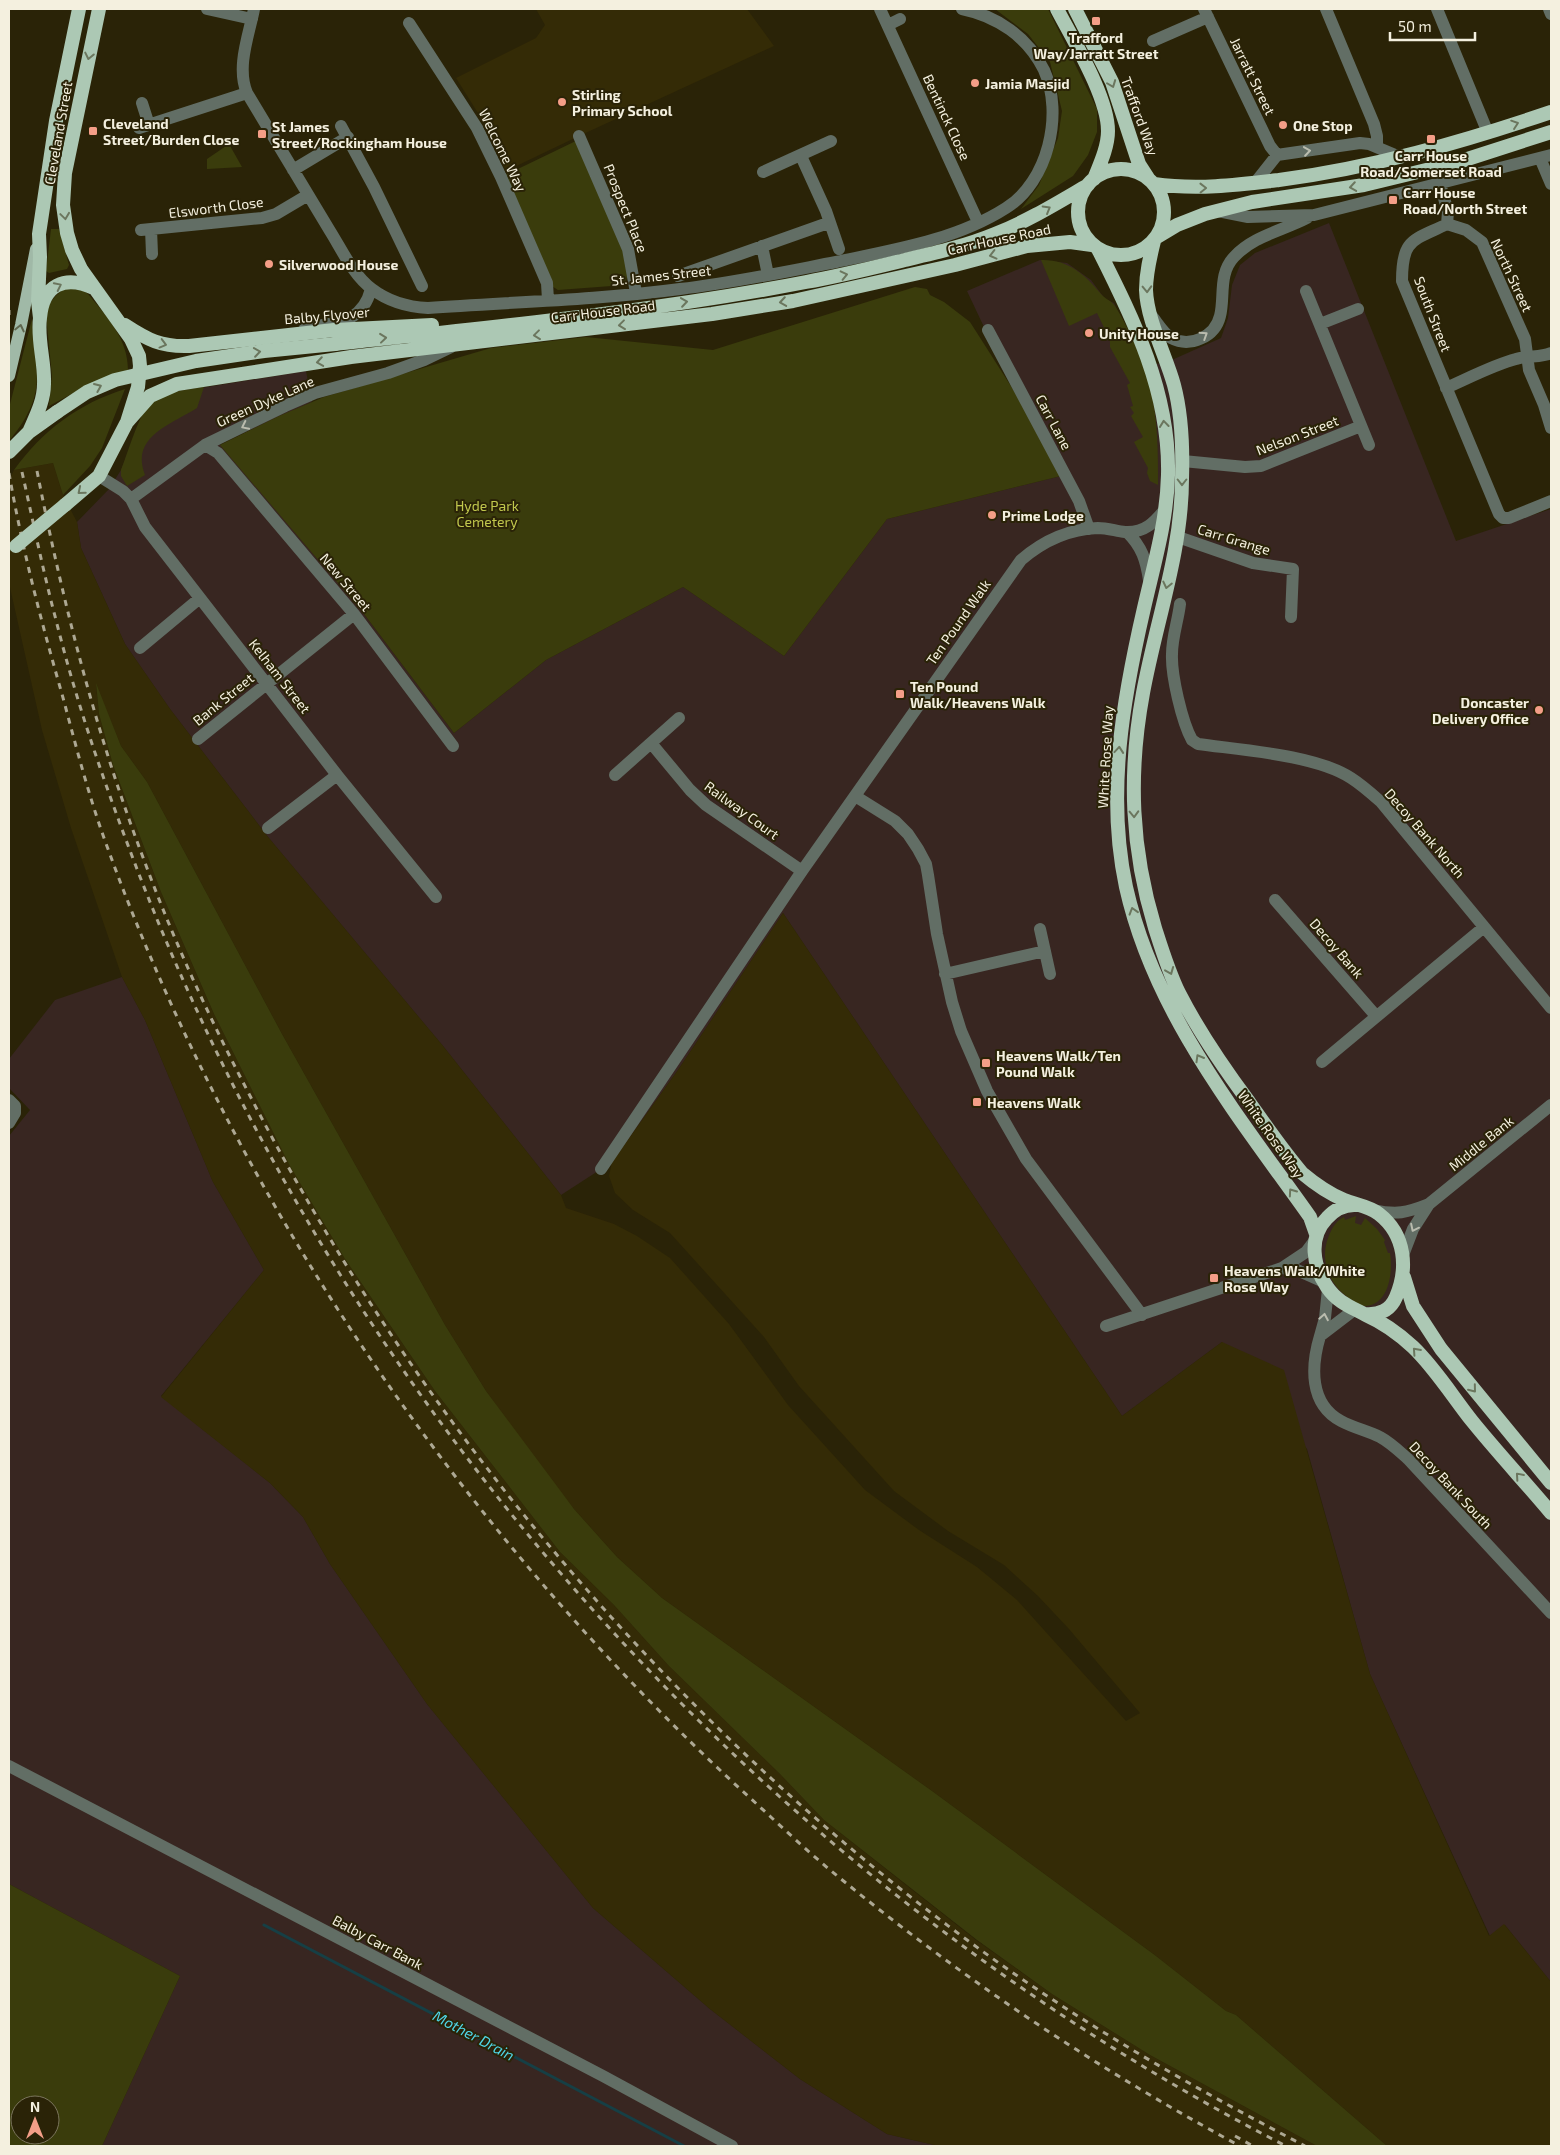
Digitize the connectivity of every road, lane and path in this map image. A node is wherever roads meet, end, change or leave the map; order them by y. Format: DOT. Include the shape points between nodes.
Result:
graph roads {
  1 [pos="79,9"];
  2 [pos="99,9"];
  3 [pos="207,9"];
  4 [pos="880,9"];
  5 [pos="962,9"];
  6 [pos="1057,9"];
  7 [pos="1076,9"];
  8 [pos="1326,9"];
  9 [pos="1437,9"];
  10 [pos="1549,9"];
  11 [pos="1206,13"];
  12 [pos="253,14"];
  13 [pos="1551,14"];
  14 [pos="900,19"];
  15 [pos="409,23"];
  16 [pos="888,25"];
  17 [pos="1153,41"];
  18 [pos="247,94"];
  19 [pos="142,103"];
  20 [pos="1551,112"];
  21 [pos="341,126"];
  22 [pos="1551,132"];
  23 [pos="1488,133"];
  24 [pos="579,136"];
  25 [pos="348,138"];
  26 [pos="831,141"];
  27 [pos="1377,147"];
  28 [pos="1277,155"];
  29 [pos="801,156"];
  30 [pos="1546,156"];
  31 [pos="1400,157"];
  32 [pos="293,170"];
  33 [pos="763,172"];
  34 [pos="1151,181"];
  35 [pos="1091,182"];
  36 [pos="1255,183"];
  37 [pos="1440,184"];
  38 [pos="1551,184"];
  39 [pos="308,195"];
  40 [pos="1218,211"];
  41 [pos="1314,215"];
  42 [pos="1251,217"];
  43 [pos="978,222"];
  44 [pos="828,223"];
  45 [pos="1447,224"];
  46 [pos="39,234"];
  47 [pos="1156,239"];
  48 [pos="1252,243"];
  49 [pos="762,246"];
  50 [pos="1095,247"];
  51 [pos="839,249"];
  52 [pos="152,254"];
  53 [pos="768,275"];
  54 [pos="678,276"];
  55 [pos="422,286"];
  56 [pos="94,288"];
  57 [pos="371,289"];
  58 [pos="1306,291"];
  59 [pos="636,293"];
  60 [pos="548,300"];
  61 [pos="1358,308"];
  62 [pos="1151,315"];
  63 [pos="40,318"];
  64 [pos="543,321"];
  65 [pos="120,322"];
  66 [pos="1320,324"];
  67 [pos="988,330"];
  68 [pos="248,338"];
  69 [pos="453,346"];
  70 [pos="1551,353"];
  71 [pos="1527,356"];
  72 [pos="9,376"];
  73 [pos="1446,388"];
  74 [pos="127,422"];
  75 [pos="1361,426"];
  76 [pos="1551,428"];
  77 [pos="29,432"];
  78 [pos="1369,445"];
  79 [pos="205,446"];
  80 [pos="9,452"];
  81 [pos="1183,461"];
  82 [pos="99,476"];
  83 [pos="131,499"];
  84 [pos="1551,501"];
  85 [pos="1166,508"];
  86 [pos="1090,530"];
  87 [pos="1127,532"];
  88 [pos="1178,537"];
  89 [pos="11,548"];
  90 [pos="1149,582"];
  91 [pos="200,598"];
  92 [pos="1180,604"];
  93 [pos="354,614"];
  94 [pos="1292,617"];
  95 [pos="140,648"];
  96 [pos="266,683"];
  97 [pos="679,718"];
  98 [pos="198,739"];
  99 [pos="651,743"];
  100 [pos="453,746"];
  101 [pos="337,775"];
  102 [pos="615,775"];
  103 [pos="854,796"];
  104 [pos="268,828"];
  105 [pos="802,871"];
  106 [pos="436,897"];
  107 [pos="1276,900"];
  108 [pos="1484,927"];
  109 [pos="1040,929"];
  110 [pos="1045,951"];
  111 [pos="945,974"];
  112 [pos="1050,974"];
  113 [pos="1551,1008"];
  114 [pos="1376,1016"];
  115 [pos="1322,1062"];
  116 [pos="9,1100"];
  117 [pos="1551,1105"];
  118 [pos="12,1118"];
  119 [pos="601,1169"];
  120 [pos="1429,1204"];
  121 [pos="1366,1208"];
  122 [pos="1316,1237"];
  123 [pos="1403,1255"];
  124 [pos="1282,1268"];
  125 [pos="1403,1274"];
  126 [pos="1326,1286"];
  127 [pos="1360,1312"];
  128 [pos="1142,1315"];
  129 [pos="1106,1326"];
  130 [pos="1320,1336"];
  131 [pos="1551,1483"];
  132 [pos="1551,1513"];
  133 [pos="1551,1613"];
  134 [pos="9,1766"];
  135 [pos="732,2146"];
  1 -- 46 [label="highway, Cleveland Street" via="56,120"];
  2 -- 56 [label="highway, Cleveland Street, one-way" via="63,189 72,250"];
  3 -- 12 [label="street"];
  4 -- 16 [label="street, Bentinck Close"];
  5 -- 43 [label="street, St. James Street" via="1004,24 1030,47 1047,77 1053,108 1046,150 1031,183 1006,208"];
  6 -- 35 [label="highway" via="1094,80 1108,130 1103,156"];
  7 -- 34 [label="highway, Trafford Way, one-way" via="1112,82 1139,164"];
  8 -- 27 [label="street" via="1374,124"];
  9 -- 23 [label="street"];
  10 -- 13 [label="street"];
  11 -- 17 [label="street"];
  11 -- 28 [label="street, Jarratt Street"];
  12 -- 18 [label="street, St. James Street" via="243,66"];
  14 -- 16 [label="street"];
  15 -- 60 [label="street, Welcome Way" via="464,106 486,146 547,283"];
  16 -- 43 [label="street, Bentinck Close"];
  18 -- 19 [label="street" via="144,126"];
  18 -- 32 [label="street, St. James Street"];
  23 -- 20 [label="highway, one-way"];
  21 -- 25 [label="street"];
  22 -- 40 [label="highway, one-way" via="1455,163 1364,185 1252,202"];
  23 -- 31 [label="highway"];
  24 -- 59 [label="street, Prospect Place" via="628,249"];
  25 -- 32 [label="street"];
  25 -- 55 [label="street"];
  26 -- 29 [label="street"];
  28 -- 27 [label="street, one-way" via="1360,143"];
  27 -- 31 [label="street"];
  28 -- 36 [label="street"];
  29 -- 33 [label="street"];
  29 -- 44 [label="street" via="826,211"];
  30 -- 37 [label="street"];
  30 -- 38 [label="street"];
  31 -- 36 [label="highway"];
  32 -- 39 [label="street, St. James Street"];
  34 -- 35 [label="highway" via="1133,171 1115,170"];
  34 -- 36 [label="highway, one-way" via="1194,188"];
  34 -- 47 [label="highway" via="1161,194 1165,212 1163,226"];
  35 -- 50 [label="highway" via="1080,201 1078,216 1082,231"];
  64 -- 35 [label="highway, Carr House Road, one-way" via="765,290 946,250 1030,219"];
  37 -- 41 [label="street"];
  37 -- 45 [label="street" via="1448,212"];
  39 -- 52 [label="street, Elsworth Close" via="276,214 262,218 146,230"];
  39 -- 57 [label="street, St. James Street" via="356,273"];
  40 -- 42 [label="street"];
  40 -- 47 [label="highway" via="1177,225"];
  41 -- 42 [label="street"];
  41 -- 48 [label="street"];
  42 -- 48 [label="street" via="1257,231"];
  43 -- 53 [label="street, St. James Street" via="937,238"];
  44 -- 49 [label="street"];
  44 -- 51 [label="street"];
  45 -- 71 [label="street, North Street" via="1466,230 1482,242 1525,339"];
  45 -- 73 [label="street, South Street" via="1412,242 1402,259 1402,281"];
  46 -- 63 [label="highway, Cleveland Street"];
  72 -- 46 [label="main road, Cleveland Street, one-way"];
  47 -- 50 [label="highway" via="1136,253 1109,254"];
  47 -- 62 [label="highway, White Rose Way, one-way" via="1147,270 1146,292"];
  62 -- 48 [label="street, one-way" via="1169,336 1178,340 1190,342 1208,335 1220,316 1221,288 1232,259"];
  49 -- 53 [label="street"];
  49 -- 54 [label="street"];
  50 -- 69 [label="highway, Carr House Road, one-way" via="1070,242 1028,246 793,301"];
  85 -- 50 [label="highway, White Rose Way, one-way" via="1168,474 1162,406 1146,353 1120,293"];
  53 -- 59 [label="street, St. James Street"];
  63 -- 56 [label="highway, one-way" via="45,298 57,284 74,281"];
  56 -- 65 [label="highway, Balby Flyover"];
  57 -- 60 [label="street, St. James Street" via="413,308"];
  57 -- 68 [label="street" via="368,301 354,317"];
  58 -- 66 [label="street, Nelson Street"];
  59 -- 60 [label="street, St. James Street"];
  61 -- 66 [label="street"];
  62 -- 81 [label="highway, White Rose Way" via="1174,387"];
  63 -- 77 [label="highway" via="44,392"];
  64 -- 68 [label="highway, Balby Flyover" via="397,326"];
  77 -- 64 [label="highway, Carr House Road, one-way, bridge" via="87,392 115,380 196,361"];
  65 -- 68 [label="highway, Balby Flyover, one-way" via="148,340 169,347"];
  65 -- 74 [label="highway, Balby Flyover" via="131,339 140,366 138,387"];
  66 -- 75 [label="street, Nelson Street"];
  67 -- 86 [label="street, Carr Lane" via="1079,500"];
  69 -- 74 [label="highway, Carr House Road, one-way" via="350,357 177,384 150,396"];
  69 -- 79 [label="street, Green Dyke Lane, one-way" via="388,373 315,393"];
  70 -- 71 [label="street" via="1543,357"];
  71 -- 73 [label="street"];
  71 -- 76 [label="street, North Street" via="1529,370"];
  73 -- 84 [label="street, South Street" via="1499,514 1503,518"];
  74 -- 82 [label="highway, Balby Flyover"];
  75 -- 78 [label="street, Nelson Street"];
  75 -- 81 [label="street, Nelson Street" via="1261,466"];
  77 -- 80 [label="highway"];
  79 -- 83 [label="street, Green Dyke Lane"];
  79 -- 93 [label="street, New Street" via="218,453"];
  81 -- 88 [label="highway, White Rose Way, one-way"];
  82 -- 83 [label="street, Kelham Street"];
  82 -- 89 [label="highway, Balby Flyover, one-way, bridge"];
  83 -- 91 [label="street, Kelham Street" via="145,527"];
  85 -- 87 [label="street, Ten Pound Walk" via="1149,527"];
  85 -- 90 [label="highway, White Rose Way"];
  86 -- 87 [label="street, Ten Pound Walk"];
  86 -- 103 [label="street, Ten Pound Walk" via="1060,536 1032,550 1021,560"];
  87 -- 90 [label="street" via="1143,552"];
  88 -- 94 [label="street, Carr Grange" via="1253,563 1293,569"];
  88 -- 121 [label="highway, White Rose Way, one-way" via="1136,736 1135,844 1146,898 1178,991 1214,1054 1302,1173 1319,1187"];
  122 -- 90 [label="highway, White Rose Way, one-way" via="1310,1217 1204,1067 1167,1003 1143,946 1126,888 1117,820 1117,772 1128,676"];
  91 -- 95 [label="street"];
  91 -- 96 [label="street, Kelham Street"];
  92 -- 108 [label="street, Decoy Bank North" via="1172,664 1192,740 1198,744 1304,760 1351,778 1381,802"];
  93 -- 96 [label="street, Bank Street"];
  93 -- 100 [label="street, New Street"];
  96 -- 98 [label="street, Bank Street"];
  96 -- 101 [label="street, Kelham Street"];
  97 -- 99 [label="street"];
  99 -- 102 [label="street"];
  99 -- 105 [label="street, Railway Court" via="706,805"];
  101 -- 104 [label="street"];
  101 -- 106 [label="street, Kelham Street"];
  103 -- 105 [label="street"];
  103 -- 111 [label="street" via="895,821 908,834 926,864"];
  105 -- 119 [label="street"];
  107 -- 114 [label="street, Decoy Bank"];
  108 -- 113 [label="street, Decoy Bank North"];
  108 -- 114 [label="street"];
  109 -- 110 [label="street"];
  110 -- 111 [label="street"];
  110 -- 112 [label="street"];
  111 -- 128 [label="street" via="974,1062 1010,1134"];
  114 -- 115 [label="street"];
  116 -- 118 [label="street" via="15,1106"];
  117 -- 120 [label="street, Middle Bank"];
  120 -- 121 [label="street, Middle Bank" via="1408,1213 1394,1214"];
  120 -- 123 [label="street, Middle Bank, one-way" via="1413,1229"];
  121 -- 122 [label="highway" via="1341,1206 1319,1227"];
  121 -- 123 [label="highway, White Rose Way" via="1380,1215 1395,1231"];
  122 -- 124 [label="street" via="1306,1252"];
  122 -- 126 [label="highway, White Rose Way" via="1316,1266"];
  123 -- 125 [label="highway, White Rose Way"];
  124 -- 126 [label="street" via="1297,1270"];
  124 -- 128 [label="street"];
  125 -- 127 [label="highway, White Rose Way" via="1394,1302 1384,1312 1376,1315"];
  125 -- 131 [label="highway, White Rose Way, one-way" via="1413,1306 1440,1349"];
  126 -- 127 [label="highway, White Rose Way" via="1339,1300"];
  130 -- 126 [label="street, Decoy Bank South, one-way" via="1325,1318"];
  127 -- 130 [label="street"];
  132 -- 127 [label="highway, White Rose Way, one-way" via="1414,1348 1397,1332"];
  128 -- 129 [label="street"];
  130 -- 133 [label="street, Decoy Bank South" via="1313,1371 1323,1406 1340,1420 1392,1444"];
  134 -- 135 [label="street, Balby Carr Bank"];
}
